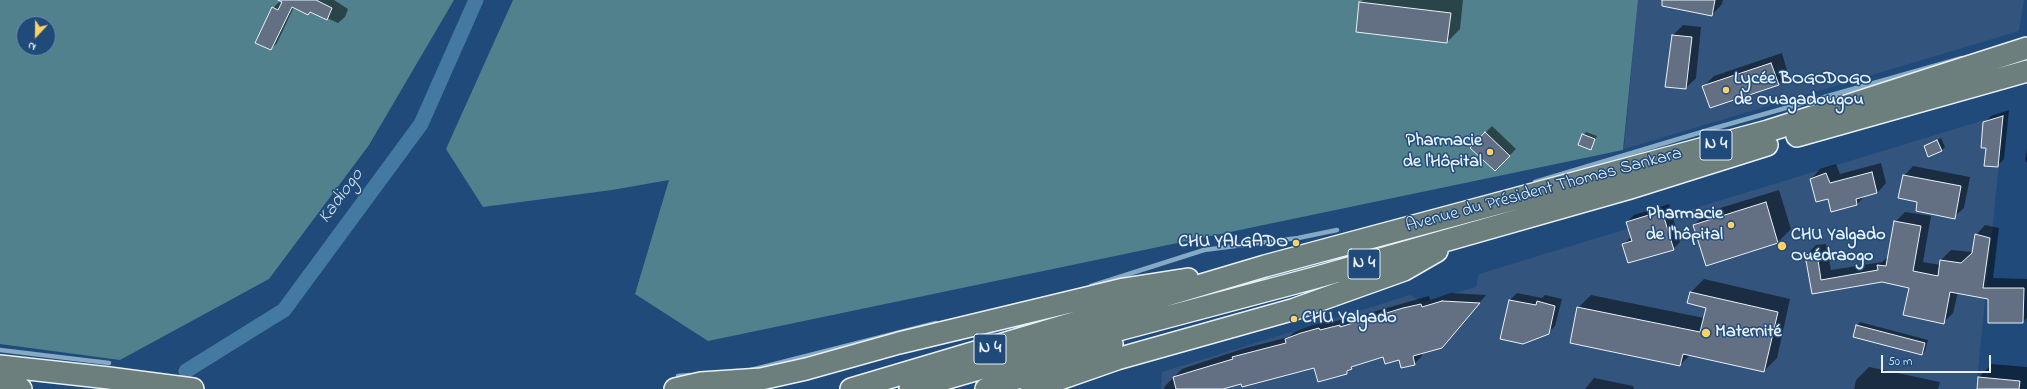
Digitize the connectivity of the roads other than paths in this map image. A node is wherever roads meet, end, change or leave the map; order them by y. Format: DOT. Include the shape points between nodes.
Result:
graph roads {
  1 [pos="2027,48"];
  2 [pos="2027,71"];
  3 [pos="1469,234"];
  4 [pos="1266,266"];
  5 [pos="1272,290"];
  6 [pos="0,366"];
  7 [pos="0,386"];
  8 [pos="21,389"];
  9 [pos="194,389"];
  10 [pos="675,389"];
  11 [pos="851,389"];
  12 [pos="910,389"];
  13 [pos="986,389"];
  14 [pos="1031,389"];
  1 -- 4 [label="highway, Avenue du Président Thomas Sankara / N 4" via="1768,131"];
  2 -- 3 [label="highway, Avenue du Président Thomas Sankara / N 4"];
  3 -- 5 [label="highway, Avenue du Président Thomas Sankara / N 4"];
  3 -- 14 [label="highway" via="1404,270 1295,309 1117,359"];
  4 -- 10 [label="highway" via="1124,289 899,342 761,379"];
  4 -- 11 [label="highway, N 4"];
  5 -- 12 [label="highway, N 4" via="1058,346"];
  5 -- 13 [label="highway"];
  6 -- 9 [label="highway"];
  7 -- 8 [label="highway"];
}
